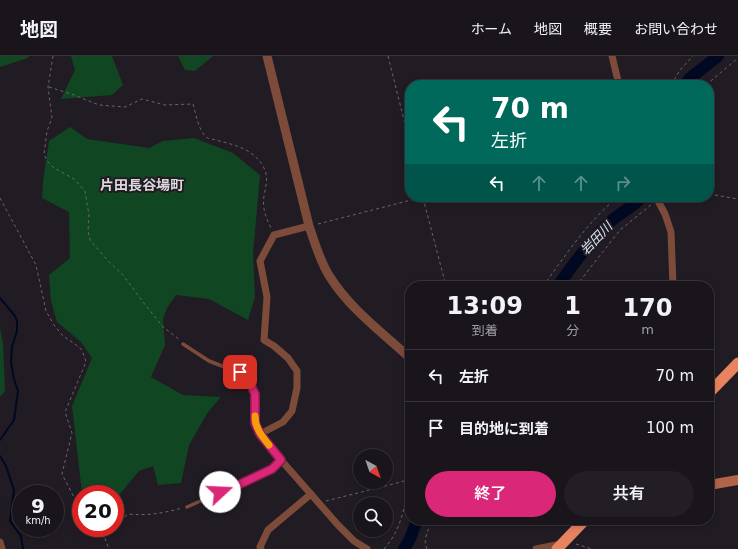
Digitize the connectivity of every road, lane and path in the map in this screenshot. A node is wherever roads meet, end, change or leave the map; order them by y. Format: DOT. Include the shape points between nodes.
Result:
graph roads {
  1 [pos="52,56"];
  2 [pos="267,56"];
  3 [pos="388,56"];
  4 [pos="612,56"];
  5 [pos="693,56"];
  6 [pos="738,58"];
  7 [pos="618,80"];
  8 [pos="674,80"];
  9 [pos="712,80"];
  10 [pos="48,87"];
  11 [pos="405,124"];
  12 [pos="714,195"];
  13 [pos="0,198"];
  14 [pos="738,199"];
  15 [pos="405,202"];
  16 [pos="424,202"];
  17 [pos="612,202"];
  18 [pos="652,202"];
  19 [pos="659,202"];
  20 [pos="309,226"];
  21 [pos="274,235"];
  22 [pos="445,281"];
  23 [pos="547,281"];
  24 [pos="580,281"];
  25 [pos="673,281"];
  26 [pos="184,344"];
  27 [pos="405,353"];
  28 [pos="738,363"];
  29 [pos="714,388"];
  30 [pos="260,434"];
  31 [pos="281,460"];
  32 [pos="405,480"];
  33 [pos="738,480"];
  34 [pos="714,484"];
  35 [pos="72,492"];
  36 [pos="311,494"];
  37 [pos="320,503"];
  38 [pos="405,506"];
  39 [pos="187,507"];
  40 [pos="124,517"];
  41 [pos="430,525"];
  42 [pos="580,525"];
  43 [pos="104,537"];
  44 [pos="0,543"];
  45 [pos="562,544"];
  46 [pos="2,549"];
  47 [pos="109,549"];
  48 [pos="261,549"];
  49 [pos="366,549"];
  50 [pos="384,549"];
  51 [pos="427,549"];
  52 [pos="536,549"];
  53 [pos="592,549"];
  1 -- 10 [label="path"];
  2 -- 20 [label="street"];
  3 -- 11 [label="path"];
  4 -- 7 [label="street"];
  5 -- 8 [label="path"];
  6 -- 9 [label="path"];
  10 -- 21 [label="path" via="99,105 125,107 142,99 165,105 193,104 200,130 206,138 244,148 262,165 266,172 267,185 264,210"];
  10 -- 26 [label="path" via="52,118 47,131 44,154 54,168 74,179 85,191 90,240 123,274 163,327"];
  12 -- 14 [label="path"];
  13 -- 35 [label="path" via="36,266 46,311 62,336 82,350 86,362 65,412 72,433 62,474"];
  15 -- 20 [label="path"];
  16 -- 22 [label="path"];
  17 -- 23 [label="path" via="586,228"];
  18 -- 24 [label="path" via="620,230"];
  19 -- 25 [label="street" via="671,232"];
  20 -- 21 [label="street"];
  20 -- 27 [label="street" via="317,251 330,277 352,304"];
  21 -- 30 [label="street" via="260,261 267,297 264,340 288,358 297,371 297,388 288,416 283,422"];
  26 -- 30 [label="lane" via="209,361 240,372 249,381 255,394 255,423"];
  28 -- 29 [label="highway"];
  30 -- 31 [label="street"];
  31 -- 36 [label="street"];
  31 -- 39 [label="lane" via="272,469"];
  32 -- 37 [label="path"];
  33 -- 34 [label="main road"];
  36 -- 37 [label="street"];
  36 -- 48 [label="street" via="268,530"];
  37 -- 49 [label="street" via="338,525"];
  38 -- 50 [label="path" via="400,525"];
  39 -- 40 [label="path" via="157,514 128,514"];
  41 -- 51 [label="path" via="425,541"];
  42 -- 45 [label="highway"];
  43 -- 47 [label="path"];
  44 -- 46 [label="street"];
  45 -- 52 [label="street"];
  45 -- 53 [label="path" via="570,542"];
}
